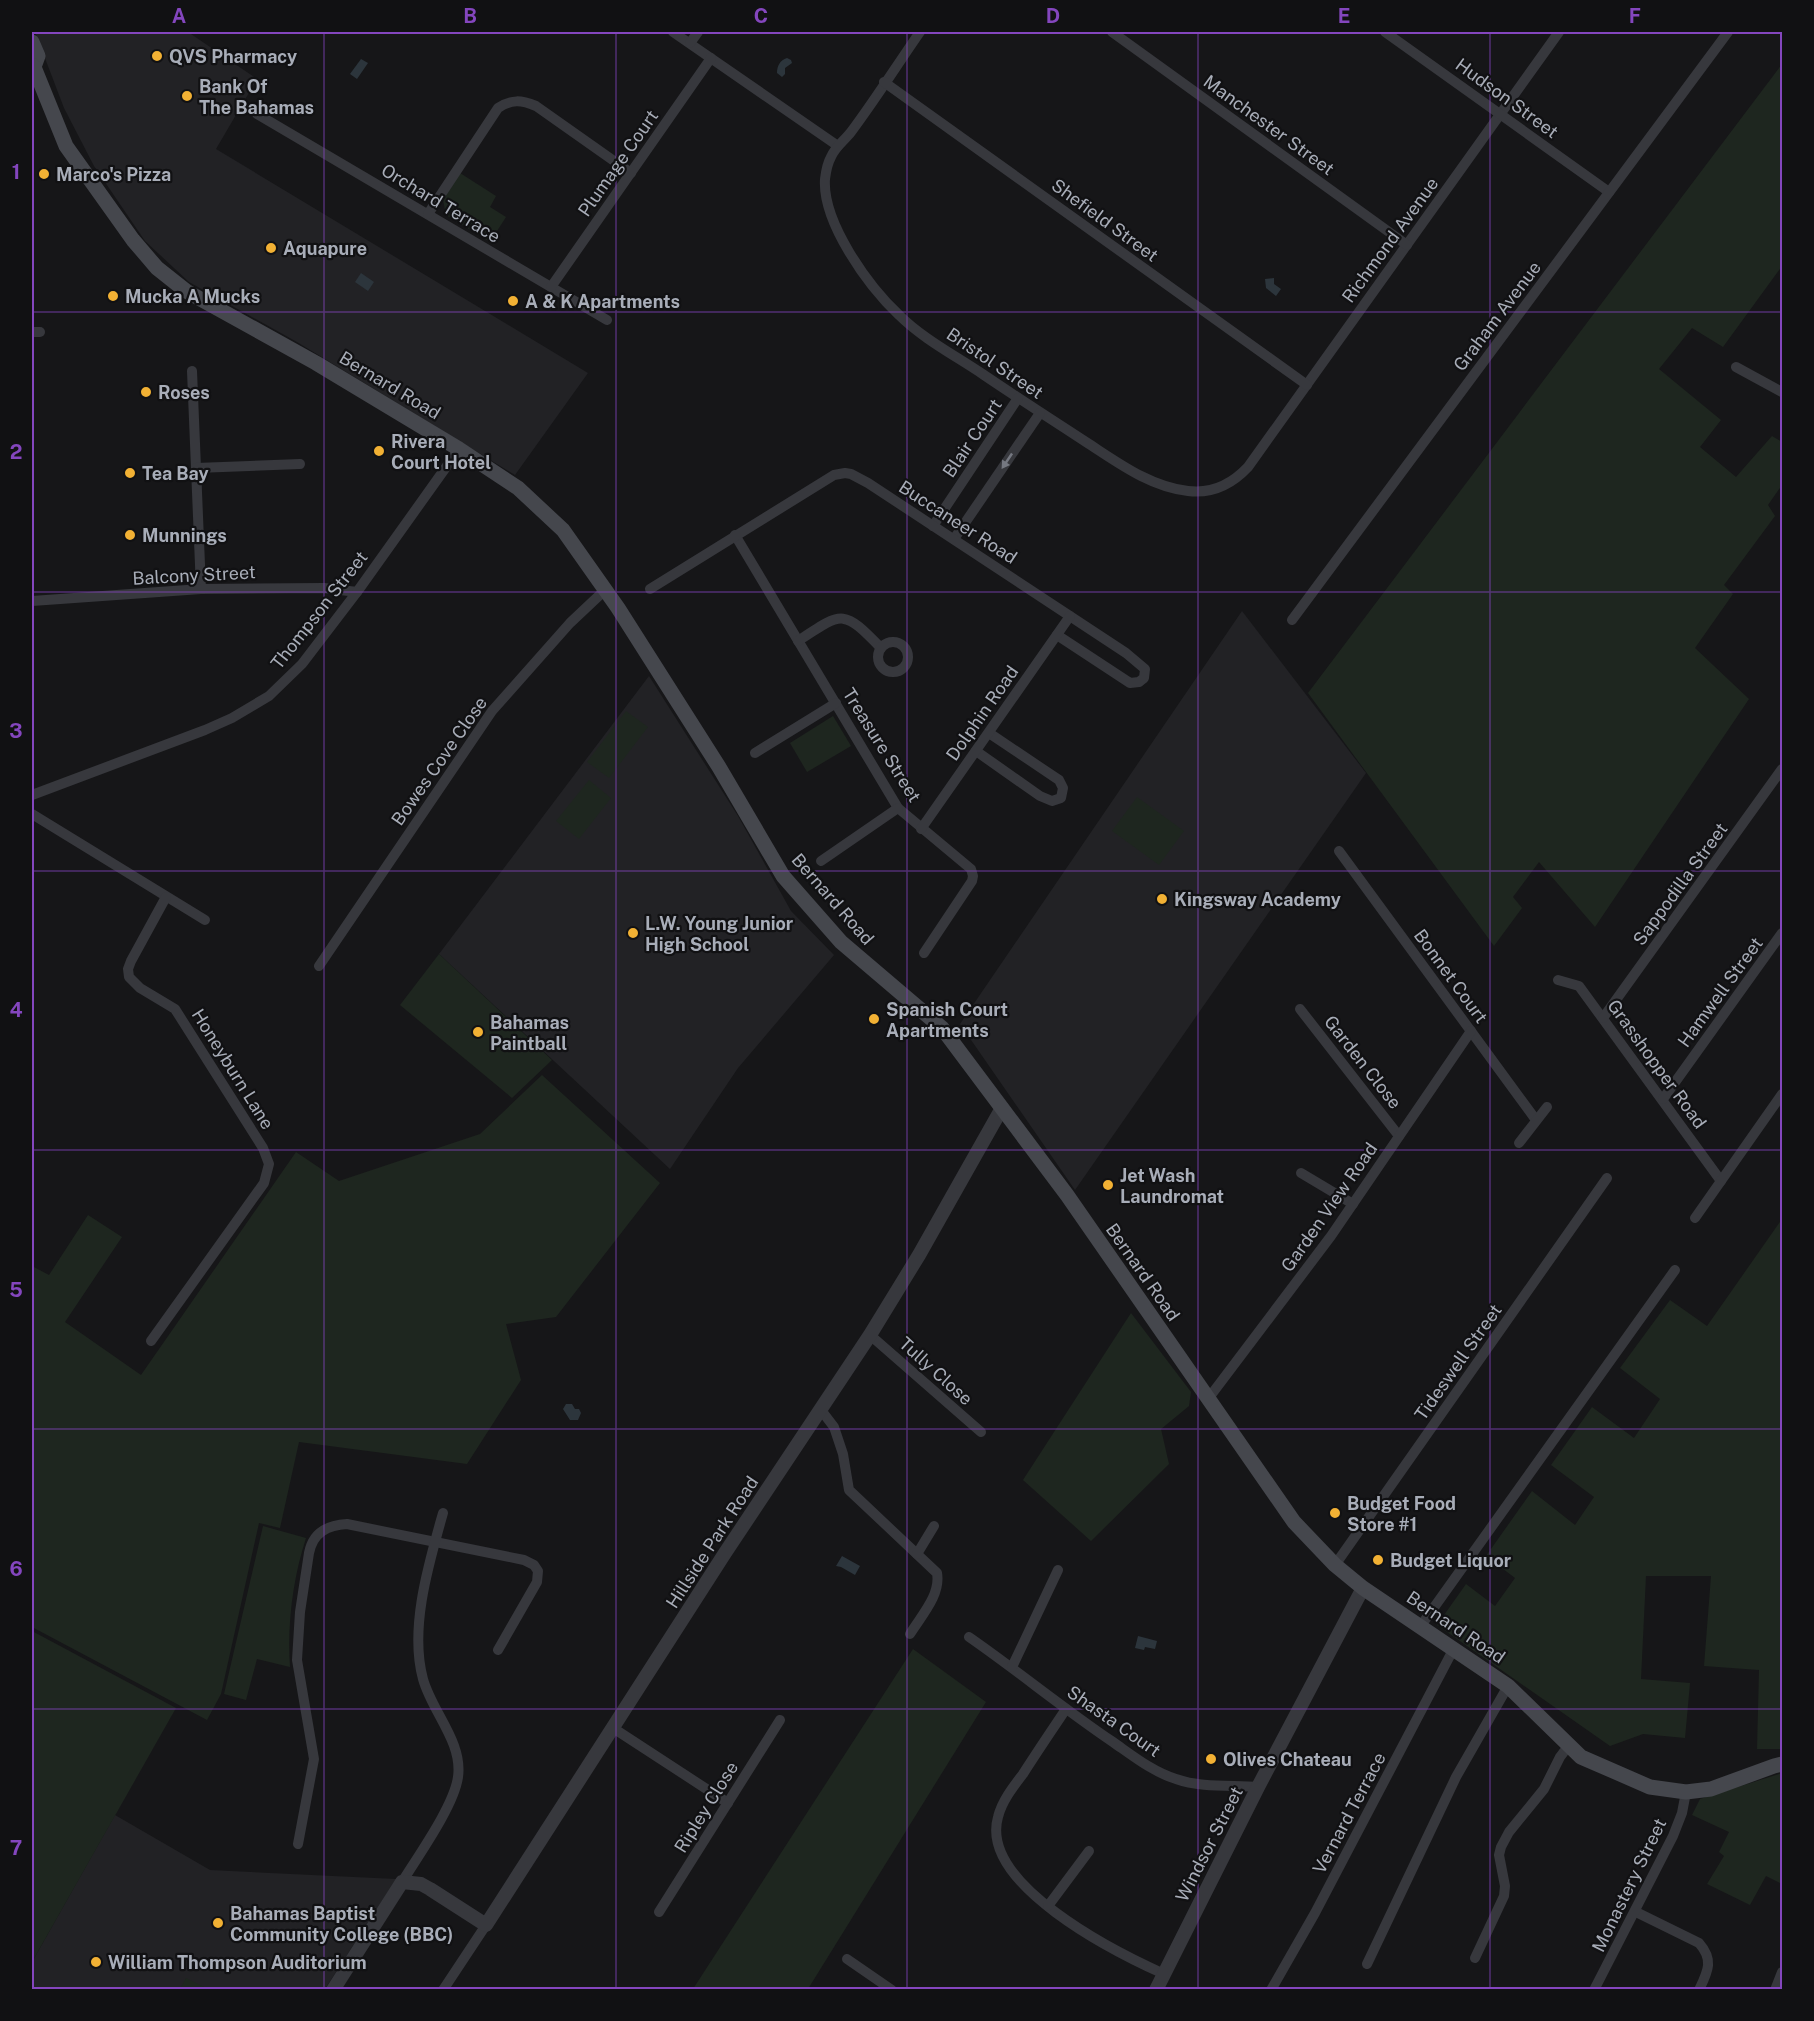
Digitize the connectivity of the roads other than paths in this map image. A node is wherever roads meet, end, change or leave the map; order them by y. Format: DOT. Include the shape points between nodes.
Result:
graph roads {
  1 [pos="673,32"];
  2 [pos="698,32"];
  3 [pos="920,32"];
  4 [pos="1112,32"];
  5 [pos="1385,32"];
  6 [pos="1559,32"];
  7 [pos="1728,32"];
  8 [pos="32,42"];
  9 [pos="690,43"];
  10 [pos="711,58"];
  11 [pos="33,66"];
  12 [pos="885,82"];
  13 [pos="257,114"];
  14 [pos="1500,114"];
  15 [pos="838,146"];
  16 [pos="631,173"];
  17 [pos="1609,192"];
  18 [pos="428,214"];
  19 [pos="1407,245"];
  20 [pos="551,287"];
  21 [pos="607,320"];
  22 [pos="1736,367"];
  23 [pos="192,371"];
  24 [pos="1307,385"];
  25 [pos="1782,392"];
  26 [pos="1018,398"];
  27 [pos="1040,413"];
  28 [pos="459,449"];
  29 [pos="300,464"];
  30 [pos="1248,467"];
  31 [pos="196,468"];
  32 [pos="933,526"];
  33 [pos="735,535"];
  34 [pos="954,540"];
  35 [pos="201,589"];
  36 [pos="650,589"];
  37 [pos="605,590"];
  38 [pos="357,592"];
  39 [pos="32,601"];
  40 [pos="1070,616"];
  41 [pos="1292,620"];
  42 [pos="1057,635"];
  43 [pos="798,641"];
  44 [pos="881,648"];
  45 [pos="836,703"];
  46 [pos="988,733"];
  47 [pos="976,751"];
  48 [pos="756,753"];
  49 [pos="1782,769"];
  50 [pos="32,795"];
  51 [pos="898,808"];
  52 [pos="32,814"];
  53 [pos="921,829"];
  54 [pos="1339,851"];
  55 [pos="821,861"];
  56 [pos="166,897"];
  57 [pos="205,920"];
  58 [pos="1782,933"];
  59 [pos="924,952"];
  60 [pos="319,966"];
  61 [pos="1558,980"];
  62 [pos="1300,1009"];
  63 [pos="1603,1018"];
  64 [pos="1471,1031"];
  65 [pos="1782,1094"];
  66 [pos="1663,1099"];
  67 [pos="1547,1107"];
  68 [pos="1002,1108"];
  69 [pos="1536,1120"];
  70 [pos="1399,1136"];
  71 [pos="1519,1143"];
  72 [pos="1301,1173"];
  73 [pos="1607,1178"];
  74 [pos="1721,1181"];
  75 [pos="1353,1204"];
  76 [pos="1695,1218"];
  77 [pos="1675,1270"];
  78 [pos="870,1335"];
  79 [pos="151,1341"];
  80 [pos="1208,1399"];
  81 [pos="821,1410"];
  82 [pos="981,1432"];
  83 [pos="444,1513"];
  84 [pos="934,1526"];
  85 [pos="435,1542"];
  86 [pos="917,1554"];
  87 [pos="1335,1565"];
  88 [pos="1058,1570"];
  89 [pos="1363,1588"];
  90 [pos="1420,1627"];
  91 [pos="910,1634"];
  92 [pos="969,1637"];
  93 [pos="498,1650"];
  94 [pos="1454,1650"];
  95 [pos="1012,1667"];
  96 [pos="1508,1686"];
  97 [pos="1066,1709"];
  98 [pos="780,1720"];
  99 [pos="613,1728"];
  100 [pos="1569,1745"];
  101 [pos="1782,1764"];
  102 [pos="1258,1787"];
  103 [pos="1686,1792"];
  104 [pos="728,1803"];
  105 [pos="298,1844"];
  106 [pos="1089,1851"];
  107 [pos="402,1882"];
  108 [pos="1048,1906"];
  109 [pos="659,1912"];
  110 [pos="1636,1912"];
  111 [pos="486,1925"];
  112 [pos="1475,1958"];
  113 [pos="847,1959"];
  114 [pos="1367,1964"];
  115 [pos="1782,1972"];
  116 [pos="1164,1974"];
  117 [pos="333,1989"];
  118 [pos="443,1989"];
  119 [pos="892,1989"];
  120 [pos="1156,1989"];
  121 [pos="1271,1989"];
  122 [pos="1594,1989"];
  123 [pos="1699,1989"];
  124 [pos="1775,1989"];
  1 -- 9 [label="street"];
  2 -- 9 [label="street"];
  3 -- 12 [label="street, Bristol Street"];
  4 -- 19 [label="street, Manchester Street"];
  5 -- 14 [label="street, Hudson Street"];
  6 -- 14 [label="street, Richmond Avenue"];
  7 -- 17 [label="street, Graham Avenue"];
  8 -- 11 [label="main road, Bernard Road" via="38,56"];
  9 -- 10 [label="street"];
  10 -- 15 [label="street"];
  10 -- 16 [label="street, Plumage Court"];
  11 -- 28 [label="main road, Bernard Road" via="66,146 157,267 186,291"];
  12 -- 15 [label="street, Bristol Street"];
  12 -- 24 [label="street, Shefield Street"];
  13 -- 18 [label="street, Orchard Terrace"];
  14 -- 17 [label="street, Hudson Street"];
  14 -- 19 [label="street, Richmond Avenue"];
  15 -- 26 [label="street, Bristol Street" via="826,173 827,206 840,236 879,294 909,324"];
  16 -- 18 [label="street" via="536,106 514,100 498,108"];
  16 -- 20 [label="street, Plumage Court"];
  17 -- 41 [label="street, Graham Avenue"];
  18 -- 20 [label="street, Orchard Terrace"];
  19 -- 24 [label="street, Richmond Avenue"];
  20 -- 21 [label="street, Orchard Terrace"];
  22 -- 25 [label="street"];
  23 -- 31 [label="street"];
  24 -- 30 [label="street, Richmond Avenue"];
  26 -- 27 [label="street, Bristol Street"];
  26 -- 32 [label="street, Blair Court"];
  27 -- 30 [label="street, Bristol Street" via="1136,474 1176,489 1198,492 1218,488"];
  27 -- 34 [label="street, one-way"];
  28 -- 37 [label="main road, Bernard Road" via="518,488 563,530"];
  28 -- 38 [label="street, Thompson Street"];
  29 -- 31 [label="street"];
  31 -- 35 [label="street"];
  32 -- 33 [label="street, Buccaneer Road" via="858,477 839,473"];
  32 -- 34 [label="street, Buccaneer Road"];
  33 -- 36 [label="street, Buccaneer Road"];
  33 -- 43 [label="street, Treasure Street"];
  34 -- 40 [label="street, Buccaneer Road"];
  35 -- 38 [label="street, Balcony Street" via="324,588"];
  35 -- 39 [label="street, Balcony Street"];
  37 -- 60 [label="street, Bowes Cove Close" via="570,623 492,711"];
  37 -- 68 [label="main road, Bernard Road" via="719,767 783,876 841,942 942,1028"];
  38 -- 50 [label="street, Thompson Street" via="302,664 253,706 205,730"];
  40 -- 42 [label="street, Dolphin Road"];
  40 -- 42 [label="street, Buccaneer Road" via="1142,665 1144,678 1130,683"];
  42 -- 46 [label="street, Dolphin Road"];
  43 -- 44 [label="street" via="840,617 858,624"];
  43 -- 45 [label="street, Treasure Street"];
  45 -- 48 [label="street"];
  45 -- 51 [label="street, Treasure Street"];
  46 -- 47 [label="street, Dolphin Road"];
  46 -- 47 [label="street" via="1059,780 1061,798 1052,801 1040,796"];
  47 -- 53 [label="street, Dolphin Road"];
  49 -- 63 [label="street, Sappodilla Street"];
  51 -- 53 [label="street, Treasure Street"];
  51 -- 55 [label="street"];
  52 -- 56 [label="street"];
  53 -- 59 [label="street, Treasure Street" via="971,869 973,876"];
  54 -- 64 [label="street, Bonnet Court"];
  56 -- 57 [label="street"];
  56 -- 79 [label="street, Honeyburn Lane" via="131,961 129,977 175,1009 263,1148 269,1164 264,1183"];
  58 -- 66 [label="street, Hamwell Street"];
  61 -- 63 [label="street, Grasshopper Road" via="1579,986"];
  62 -- 70 [label="street, Garden Close"];
  63 -- 66 [label="street, Grasshopper Road"];
  64 -- 69 [label="street, Bonnet Court"];
  64 -- 70 [label="street, Garden View Road"];
  65 -- 74 [label="street"];
  66 -- 74 [label="street, Grasshopper Road"];
  67 -- 69 [label="street"];
  68 -- 78 [label="street, Hillside Park Road"];
  68 -- 80 [label="main road, Bernard Road"];
  69 -- 71 [label="street"];
  70 -- 75 [label="street, Garden View Road"];
  72 -- 75 [label="street"];
  73 -- 87 [label="street, Tideswell Street"];
  74 -- 76 [label="street"];
  75 -- 80 [label="street, Garden View Road"];
  77 -- 90 [label="street"];
  78 -- 81 [label="street, Hillside Park Road"];
  78 -- 82 [label="street, Tully Close"];
  80 -- 87 [label="main road, Bernard Road" via="1294,1522"];
  81 -- 86 [label="street" via="834,1427 849,1490"];
  81 -- 99 [label="street, Hillside Park Road"];
  83 -- 85 [label="street"];
  84 -- 86 [label="street"];
  85 -- 93 [label="street" via="524,1560 536,1567 536,1587"];
  85 -- 105 [label="street" via="347,1524 325,1529 313,1541 297,1650 314,1759"];
  85 -- 107 [label="street" via="421,1615 419,1658 426,1690 458,1758 458,1777 449,1802"];
  86 -- 91 [label="street" via="937,1573 939,1584"];
  87 -- 89 [label="main road, Bernard Road"];
  88 -- 95 [label="street"];
  89 -- 90 [label="main road, Bernard Road"];
  89 -- 102 [label="street, Windsor Street"];
  90 -- 94 [label="main road, Bernard Road"];
  92 -- 95 [label="street, Shasta Court"];
  94 -- 96 [label="main road, Bernard Road"];
  94 -- 121 [label="street, Vernard Terrace"];
  95 -- 97 [label="street, Shasta Court"];
  96 -- 100 [label="main road, Bernard Road"];
  96 -- 114 [label="street" via="1456,1777"];
  97 -- 102 [label="street, Shasta Court" via="1170,1777 1191,1783"];
  97 -- 108 [label="street" via="1006,1798 996,1824 997,1840 1006,1863"];
  98 -- 104 [label="street, Ripley Close"];
  99 -- 104 [label="street"];
  99 -- 111 [label="street, Hillside Park Road"];
  100 -- 103 [label="main road, Bernard Road" via="1581,1757 1650,1787"];
  100 -- 112 [label="street" via="1544,1789 1501,1847 1504,1896"];
  101 -- 103 [label="main road, Bernard Road" via="1711,1789"];
  102 -- 116 [label="street, Windsor Street"];
  103 -- 110 [label="street, Monastery Street" via="1673,1836"];
  104 -- 109 [label="street, Ripley Close"];
  106 -- 108 [label="street"];
  107 -- 111 [label="street" via="421,1884"];
  107 -- 117 [label="street"];
  108 -- 116 [label="street" via="1098,1941"];
  110 -- 122 [label="street, Monastery Street"];
  110 -- 123 [label="street" via="1698,1943 1706,1951 1707,1973"];
  111 -- 118 [label="street, Hillside Park Road"];
  113 -- 119 [label="street"];
  115 -- 124 [label="street"];
  116 -- 120 [label="street, Windsor Street"];
}
